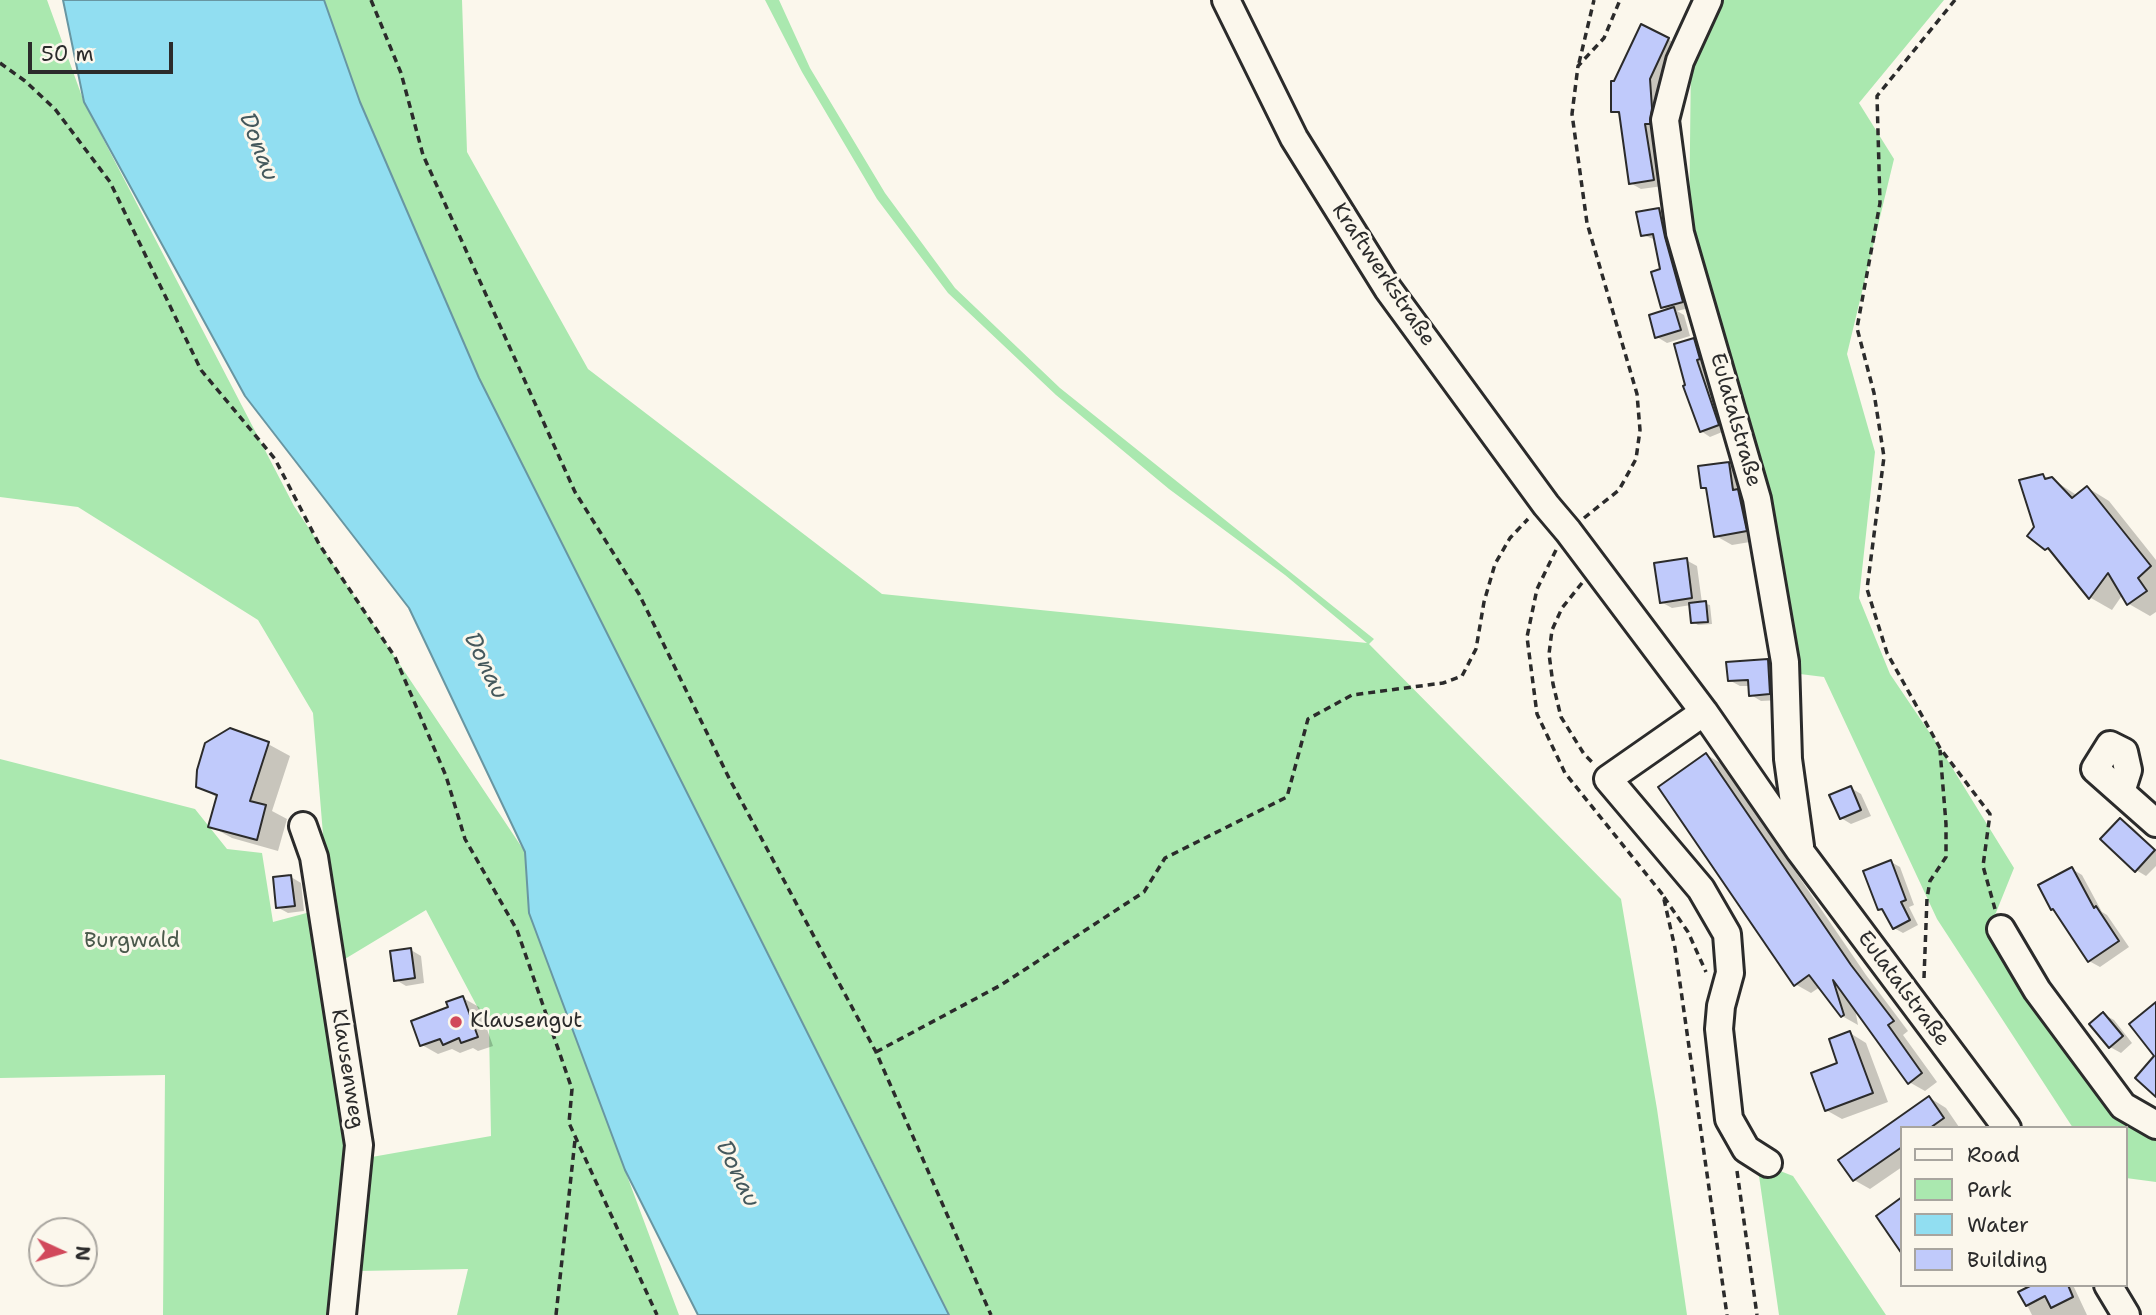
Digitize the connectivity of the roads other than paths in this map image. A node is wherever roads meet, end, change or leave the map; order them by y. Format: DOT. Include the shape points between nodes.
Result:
graph roads {
  1 [pos="1226,0"];
  2 [pos="1708,0"];
  3 [pos="1568,531"];
  4 [pos="1703,712"];
  5 [pos="2121,792"];
  6 [pos="2156,823"];
  7 [pos="303,826"];
  8 [pos="1800,851"];
  9 [pos="2001,929"];
  10 [pos="2156,1125"];
  11 [pos="2006,1126"];
  12 [pos="1768,1163"];
  13 [pos="2109,1287"];
  14 [pos="342,1315"];
  15 [pos="2126,1315"];
  1 -- 3 [label="street, Kraftwerkstraße" via="1294,138 1388,289"];
  2 -- 8 [label="street, Eulatalstraße" via="1680,61 1665,120 1679,233 1757,499 1785,662 1788,759"];
  3 -- 4 [label="street, Eulatalstraße"];
  4 -- 8 [label="street, Eulatalstraße"];
  4 -- 12 [label="street" via="1608,779 1701,890 1727,934 1730,973 1719,1029 1729,1119 1746,1149"];
  5 -- 6 [label="street"];
  7 -- 14 [label="street, Klausenweg" via="314,857 359,1145"];
  8 -- 11 [label="street, Eulatalstraße"];
  9 -- 10 [label="street" via="2037,990 2123,1106"];
  13 -- 15 [label="street"];
}
